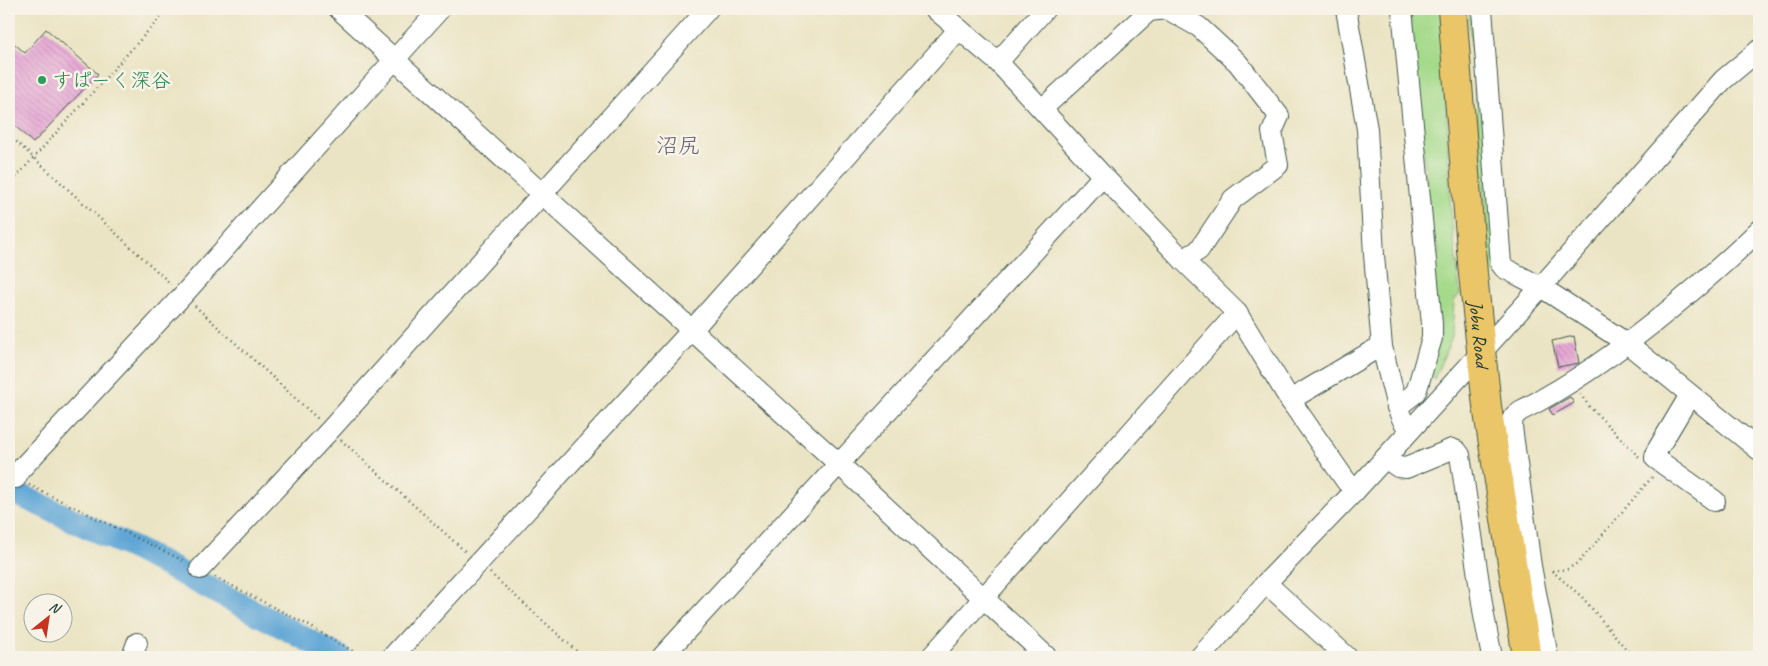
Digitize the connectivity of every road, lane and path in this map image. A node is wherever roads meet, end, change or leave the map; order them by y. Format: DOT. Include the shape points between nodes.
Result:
graph roads {
  1 [pos="168,9"];
  2 [pos="339,9"];
  3 [pos="440,9"];
  4 [pos="708,9"];
  5 [pos="935,9"];
  6 [pos="1045,9"];
  7 [pos="1346,9"];
  8 [pos="1402,9"];
  9 [pos="1452,9"];
  10 [pos="1482,9"];
  11 [pos="1155,10"];
  12 [pos="959,29"];
  13 [pos="1759,50"];
  14 [pos="394,59"];
  15 [pos="998,62"];
  16 [pos="1042,109"];
  17 [pos="9,135"];
  18 [pos="34,158"];
  19 [pos="1103,176"];
  20 [pos="9,185"];
  21 [pos="542,194"];
  22 [pos="1759,230"];
  23 [pos="1183,260"];
  24 [pos="1541,288"];
  25 [pos="183,295"];
  26 [pos="1237,313"];
  27 [pos="692,330"];
  28 [pos="1628,344"];
  29 [pos="1382,347"];
  30 [pos="1482,353"];
  31 [pos="1572,383"];
  32 [pos="1690,395"];
  33 [pos="1290,400"];
  34 [pos="1397,407"];
  35 [pos="330,430"];
  36 [pos="1410,430"];
  37 [pos="1759,450"];
  38 [pos="1385,458"];
  39 [pos="1660,461"];
  40 [pos="840,465"];
  41 [pos="16,478"];
  42 [pos="1355,492"];
  43 [pos="1715,501"];
  44 [pos="478,563"];
  45 [pos="1531,566"];
  46 [pos="200,569"];
  47 [pos="1552,571"];
  48 [pos="1266,584"];
  49 [pos="984,599"];
  50 [pos="392,657"];
  51 [pos="583,657"];
  52 [pos="662,657"];
  53 [pos="931,657"];
  54 [pos="1046,657"];
  55 [pos="1200,657"];
  56 [pos="1347,657"];
  57 [pos="1492,657"];
  58 [pos="1527,657"];
  59 [pos="1548,657"];
  60 [pos="1634,657"];
  1 -- 18 [label="path"];
  2 -- 14 [label="street"];
  3 -- 14 [label="street"];
  4 -- 21 [label="street"];
  5 -- 12 [label="street"];
  6 -- 15 [label="street"];
  7 -- 29 [label="street" via="1368,129"];
  8 -- 34 [label="street" via="1432,331 1417,389"];
  9 -- 30 [label="highway, Jobu Road"];
  10 -- 24 [label="street" via="1501,264"];
  11 -- 16 [label="street" via="1149,11"];
  11 -- 23 [label="street" via="1167,9 1199,27 1238,63 1279,116 1272,132 1278,165 1233,199 1199,250"];
  12 -- 15 [label="street"];
  12 -- 27 [label="street"];
  13 -- 24 [label="street" via="1723,80"];
  14 -- 21 [label="street"];
  14 -- 25 [label="street"];
  15 -- 16 [label="street"];
  16 -- 19 [label="street"];
  17 -- 18 [label="path"];
  18 -- 20 [label="path"];
  18 -- 25 [label="path"];
  19 -- 23 [label="street"];
  19 -- 40 [label="street"];
  21 -- 27 [label="street"];
  21 -- 35 [label="street"];
  22 -- 28 [label="street"];
  23 -- 26 [label="street"];
  24 -- 28 [label="street"];
  24 -- 30 [label="street"];
  25 -- 35 [label="path"];
  25 -- 41 [label="street" via="19,471"];
  26 -- 33 [label="street"];
  26 -- 49 [label="street"];
  27 -- 40 [label="street"];
  27 -- 44 [label="street"];
  28 -- 31 [label="street"];
  28 -- 32 [label="street"];
  29 -- 33 [label="street"];
  29 -- 34 [label="street"];
  30 -- 36 [label="street"];
  30 -- 58 [label="highway, Jobu Road" via="1487,406"];
  31 -- 39 [label="path" via="1589,406 1642,460"];
  31 -- 45 [label="street" via="1516,414 1512,421"];
  32 -- 37 [label="street"];
  32 -- 39 [label="street" via="1656,452"];
  33 -- 42 [label="street"];
  34 -- 36 [label="street" via="1402,421"];
  35 -- 44 [label="path"];
  35 -- 46 [label="street"];
  36 -- 38 [label="street"];
  38 -- 42 [label="street"];
  38 -- 57 [label="street" via="1398,467 1406,468 1452,449 1460,455"];
  39 -- 43 [label="street"];
  39 -- 47 [label="path" via="1579,562"];
  40 -- 49 [label="street"];
  40 -- 52 [label="street"];
  42 -- 48 [label="street"];
  44 -- 50 [label="street"];
  44 -- 51 [label="path"];
  45 -- 47 [label="path" via="1543,565"];
  45 -- 59 [label="street"];
  47 -- 60 [label="path" via="1582,597"];
  48 -- 55 [label="street"];
  48 -- 56 [label="street"];
  49 -- 53 [label="street"];
  49 -- 54 [label="street"];
}
